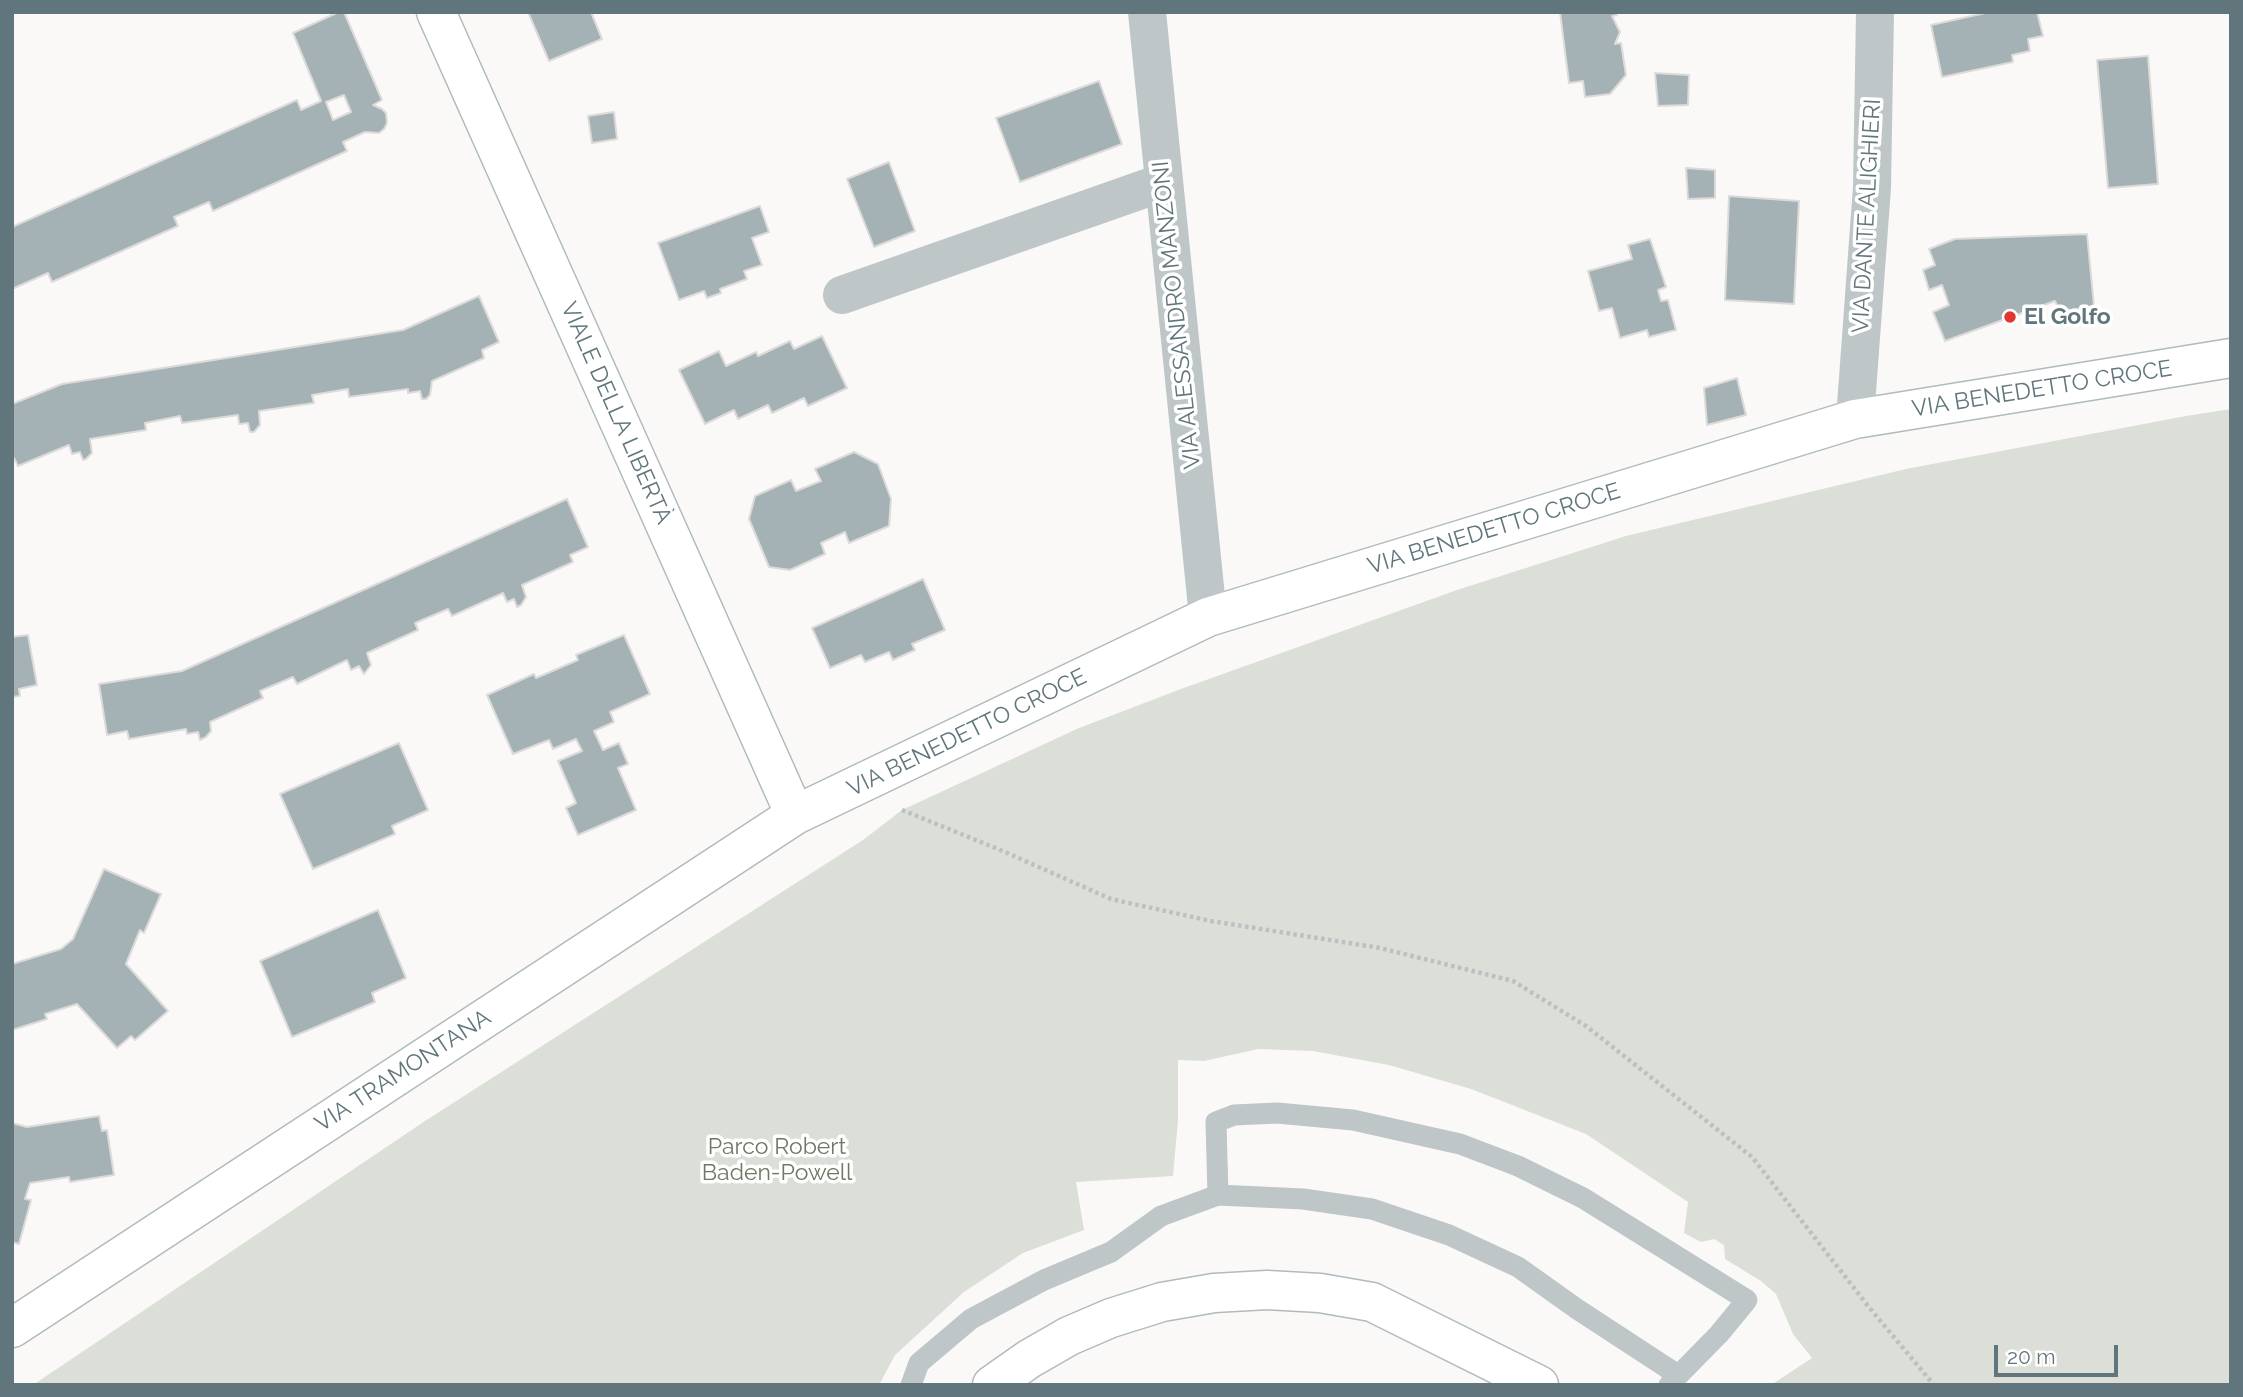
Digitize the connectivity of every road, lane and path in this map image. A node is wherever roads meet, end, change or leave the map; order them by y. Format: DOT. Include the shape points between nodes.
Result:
graph roads {
  1 [pos="436,12"];
  2 [pos="1147,12"];
  3 [pos="1875,12"];
  4 [pos="1164,182"];
  5 [pos="842,295"];
  6 [pos="2231,358"];
  7 [pos="1855,419"];
  8 [pos="1208,617"];
  9 [pos="902,810"];
  10 [pos="794,815"];
  11 [pos="1218,1195"];
  12 [pos="12,1328"];
  13 [pos="1673,1380"];
  14 [pos="911,1385"];
  15 [pos="992,1385"];
  16 [pos="1539,1385"];
  17 [pos="1934,1385"];
  1 -- 10 [label="street, VIALE DELLA LIBERTÀ"];
  2 -- 4 [label="street, VIA ALESSANDRO MANZONI"];
  3 -- 7 [label="street, VIA DANTE ALIGHIERI" via="1872,187"];
  4 -- 5 [label="street"];
  4 -- 8 [label="street, VIA ALESSANDRO MANZONI"];
  6 -- 7 [label="street, VIA BENEDETTO CROCE"];
  7 -- 8 [label="street, VIA BENEDETTO CROCE"];
  8 -- 10 [label="street, VIA BENEDETTO CROCE"];
  9 -- 17 [label="path" via="1111,899 1211,921 1380,948 1513,981 1586,1026 1752,1157"];
  10 -- 12 [label="street, VIA TRAMONTANA"];
  11 -- 13 [label="lane" via="1303,1199 1372,1209 1449,1235 1518,1267 1622,1336"];
  11 -- 13 [label="lane" via="1216,1122 1234,1115 1277,1113 1353,1120 1460,1144 1518,1166 1583,1198 1747,1300"];
  11 -- 14 [label="lane" via="1161,1216 1111,1252 1044,1280 971,1320 919,1363"];
  15 -- 16 [label="street" via="1069,1336 1111,1318 1201,1295 1267,1290 1372,1302"];
}
